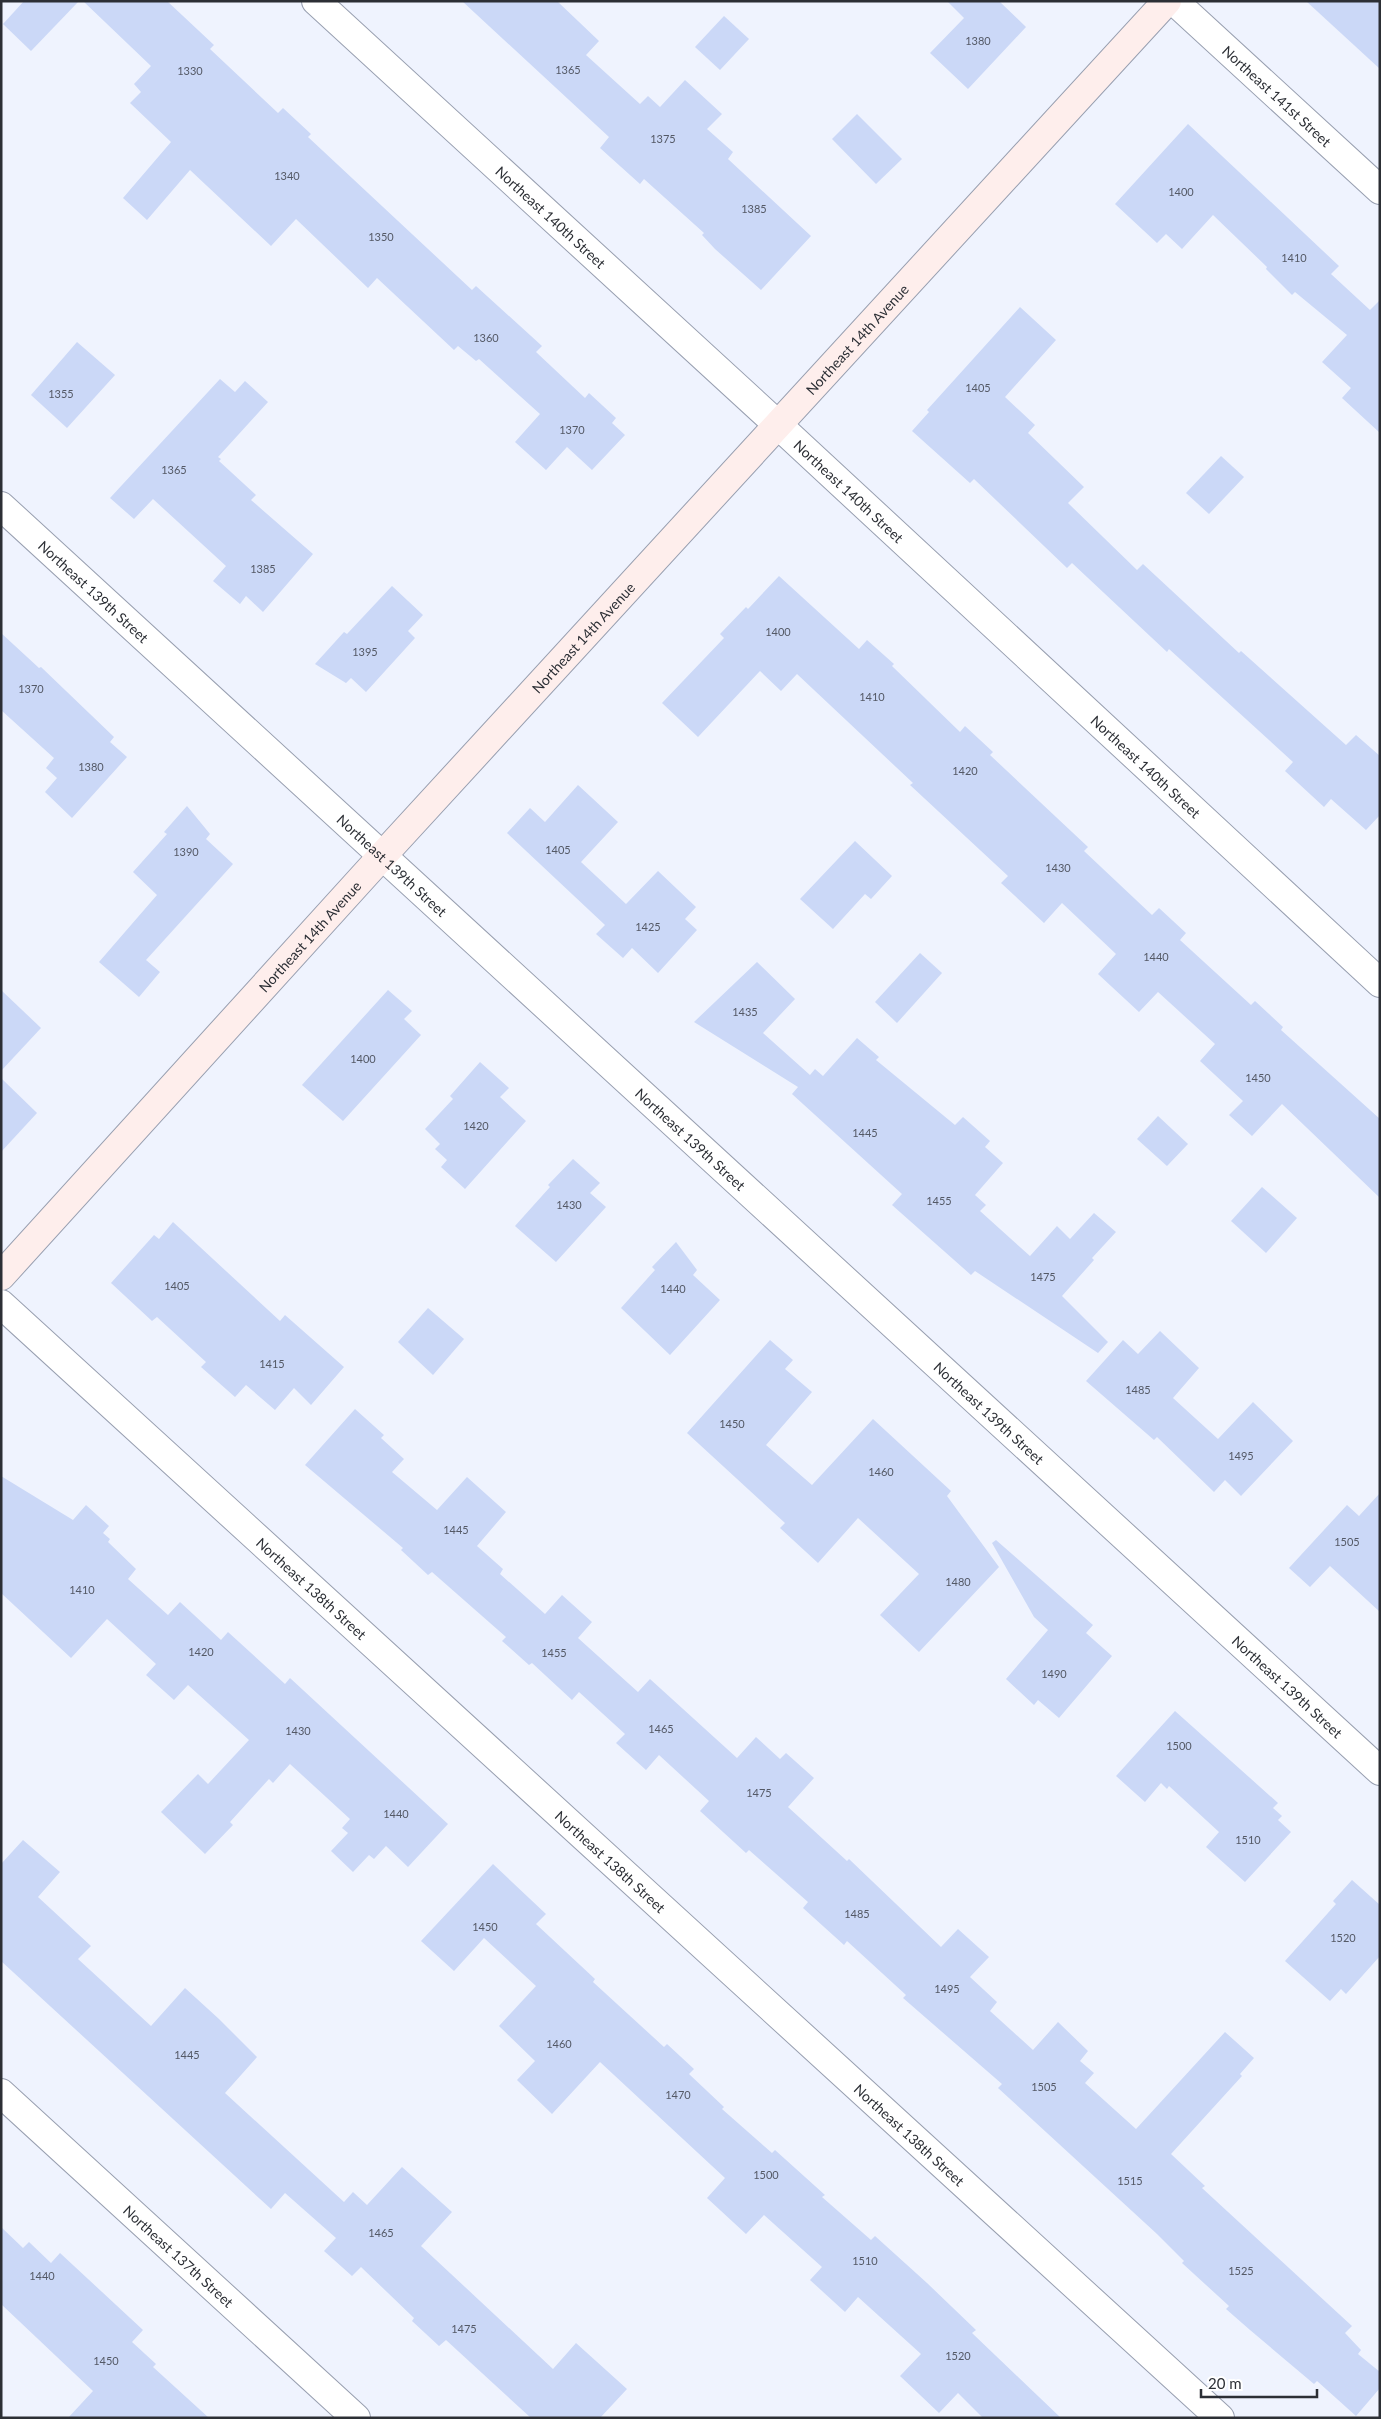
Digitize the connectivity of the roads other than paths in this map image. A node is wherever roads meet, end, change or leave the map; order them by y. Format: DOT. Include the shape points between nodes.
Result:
graph roads {
  1 [pos="316,1"];
  2 [pos="1166,1"];
  3 [pos="1174,1"];
  4 [pos="1380,190"];
  5 [pos="778,424"];
  6 [pos="1,506"];
  7 [pos="383,855"];
  8 [pos="1380,983"];
  9 [pos="1,1276"];
  10 [pos="1,1304"];
  11 [pos="1380,1771"];
  12 [pos="1,2093"];
  13 [pos="356,2418"];
  14 [pos="1220,2418"];
  1 -- 5 [label="street, Northeast 140th Street"];
  2 -- 5 [label="street, Northeast 14th Avenue"];
  3 -- 4 [label="street, Northeast 141st Street"];
  5 -- 7 [label="street, Northeast 14th Avenue"];
  5 -- 8 [label="street, Northeast 140th Street"];
  6 -- 7 [label="street, Northeast 139th Street"];
  7 -- 9 [label="street, Northeast 14th Avenue"];
  7 -- 11 [label="street, Northeast 139th Street"];
  10 -- 14 [label="street, Northeast 138th Street"];
  12 -- 13 [label="street, Northeast 137th Street"];
}
